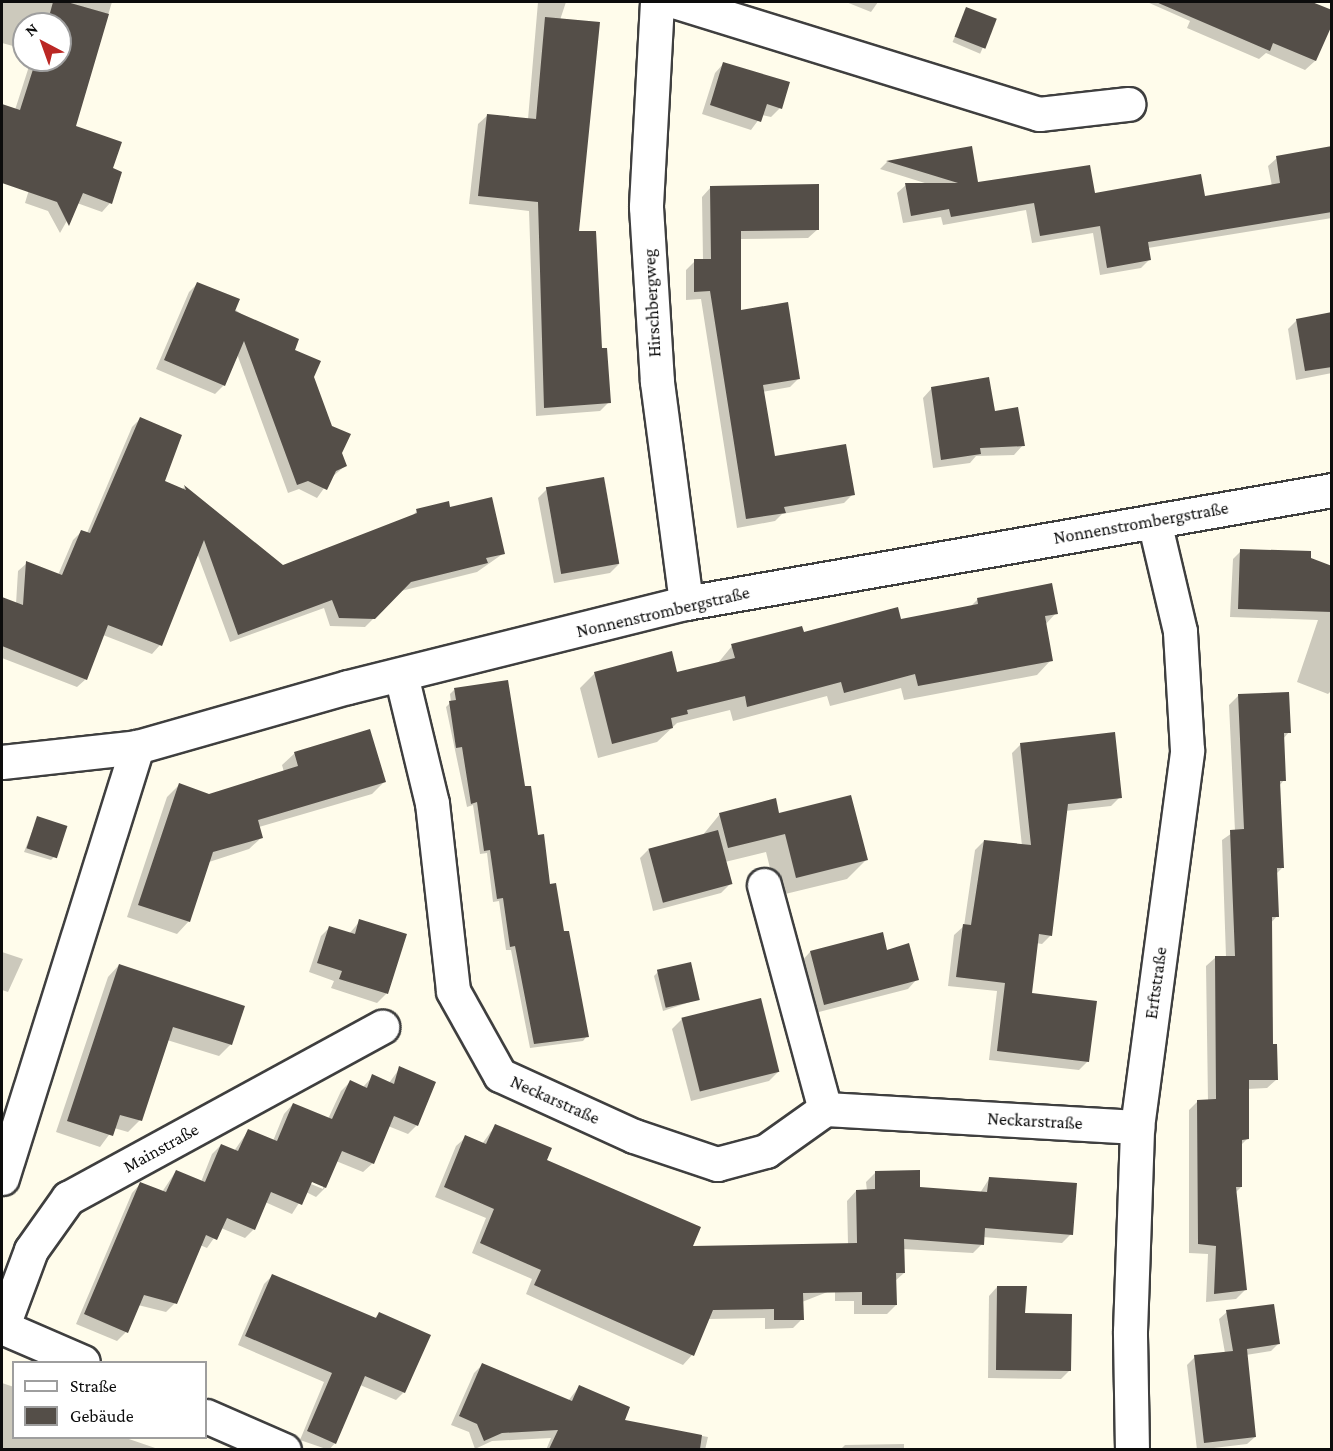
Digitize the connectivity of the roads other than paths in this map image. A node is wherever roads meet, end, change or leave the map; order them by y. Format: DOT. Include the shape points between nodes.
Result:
graph roads {
  1 [pos="657,2"];
  2 [pos="677,2"];
  3 [pos="1128,105"];
  4 [pos="1332,490"];
  5 [pos="1154,521"];
  6 [pos="686,603"];
  7 [pos="401,675"];
  8 [pos="137,747"];
  9 [pos="2,762"];
  10 [pos="764,885"];
  11 [pos="382,1027"];
  12 [pos="825,1109"];
  13 [pos="1137,1127"];
  14 [pos="2,1178"];
  15 [pos="2,1328"];
  16 [pos="81,1361"];
  17 [pos="207,1416"];
  18 [pos="284,1449"];
  19 [pos="1132,1449"];
  1 -- 6 [label="street, Hirschbergweg" via="646,207 657,382"];
  2 -- 3 [label="street" via="1039,114"];
  4 -- 5 [label="street, Nonnenstrombergstraße"];
  5 -- 6 [label="street, Nonnenstrombergstraße"];
  5 -- 13 [label="street, Erftstraße" via="1180,631 1187,750"];
  6 -- 7 [label="street, Nonnenstrombergstraße"];
  7 -- 8 [label="street, Nonnenstrombergstraße"];
  7 -- 12 [label="street, Neckarstraße" via="432,803 453,991 500,1075 634,1136 717,1164 766,1151"];
  8 -- 9 [label="street, Nonnenstrombergstraße"];
  8 -- 14 [label="street"];
  10 -- 12 [label="street"];
  11 -- 15 [label="street, Mainstraße" via="68,1198 31,1250"];
  12 -- 13 [label="street, Neckarstraße"];
  13 -- 19 [label="street, Erftstraße" via="1130,1331"];
  15 -- 16 [label="street, Mainstraße"];
  17 -- 18 [label="street"];
}
